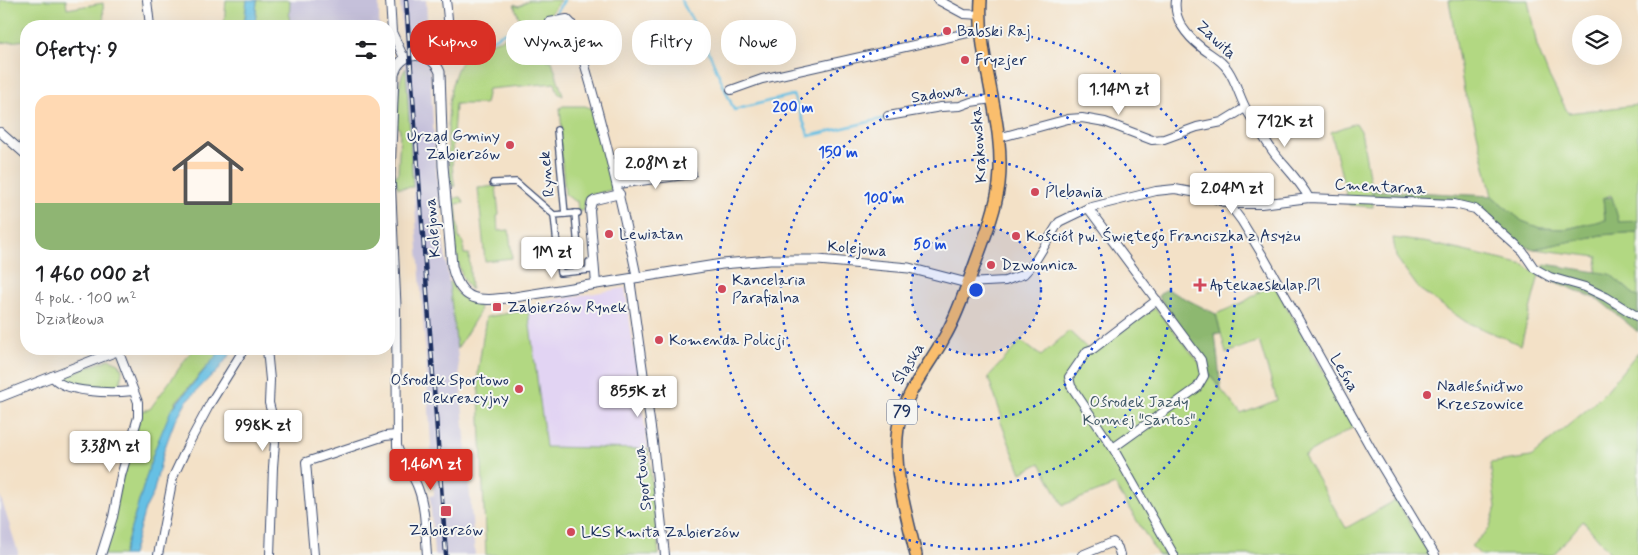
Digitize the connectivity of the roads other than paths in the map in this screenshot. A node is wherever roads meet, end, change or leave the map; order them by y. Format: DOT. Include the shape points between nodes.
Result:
graph roads {
  1 [pos="147,0"];
  2 [pos="390,0"];
  3 [pos="446,0"];
  4 [pos="938,0"];
  5 [pos="981,0"];
  6 [pos="1176,0"];
  7 [pos="981,15"];
  8 [pos="149,20"];
  9 [pos="391,20"];
  10 [pos="448,20"];
  11 [pos="981,30"];
  12 [pos="395,38"];
  13 [pos="410,56"];
  14 [pos="404,58"];
  15 [pos="435,65"];
  16 [pos="585,65"];
  17 [pos="395,72"];
  18 [pos="731,90"];
  19 [pos="992,99"];
  20 [pos="1245,108"];
  21 [pos="888,116"];
  22 [pos="557,130"];
  23 [pos="0,132"];
  24 [pos="998,138"];
  25 [pos="20,150"];
  26 [pos="689,164"];
  27 [pos="493,183"];
  28 [pos="618,184"];
  29 [pos="620,194"];
  30 [pos="1309,198"];
  31 [pos="1229,204"];
  32 [pos="1088,208"];
  33 [pos="565,214"];
  34 [pos="554,215"];
  35 [pos="558,254"];
  36 [pos="542,258"];
  37 [pos="589,262"];
  38 [pos="580,271"];
  39 [pos="634,279"];
  40 [pos="967,283"];
  41 [pos="596,284"];
  42 [pos="1157,300"];
  43 [pos="1638,317"];
  44 [pos="395,346"];
  45 [pos="107,355"];
  46 [pos="122,355"];
  47 [pos="240,355"];
  48 [pos="268,355"];
  49 [pos="52,376"];
  50 [pos="133,391"];
  51 [pos="0,397"];
  52 [pos="396,435"];
  53 [pos="1114,448"];
  54 [pos="101,555"];
  55 [pos="158,555"];
  56 [pos="270,555"];
  57 [pos="314,555"];
  58 [pos="427,555"];
  59 [pos="665,555"];
  60 [pos="916,555"];
  61 [pos="1082,555"];
  62 [pos="1120,555"];
  63 [pos="1174,555"];
  64 [pos="1436,555"];
  1 -- 8 [label="street"];
  2 -- 9 [label="street"];
  3 -- 10 [label="street"];
  4 -- 7 [label="street" via="964,14"];
  5 -- 7 [label="main road, Krakowska / 79"];
  6 -- 20 [label="street, Zawiła" via="1178,19 1187,34 1228,69"];
  7 -- 11 [label="main road, Krakowska / 79"];
  11 -- 18 [label="street" via="762,79"];
  11 -- 19 [label="main road, Krakowska / 79"];
  12 -- 14 [label="street"];
  13 -- 14 [label="street"];
  14 -- 17 [label="street"];
  15 -- 41 [label="street, Kolejowa" via="440,72 442,166 452,266 461,288 471,297 487,300"];
  16 -- 28 [label="street, Sportowa"];
  19 -- 21 [label="street, Sadowa"];
  19 -- 24 [label="main road, Krakowska / 79"];
  20 -- 24 [label="street" via="1222,122 1164,139 1152,140 1105,122 1082,118"];
  20 -- 30 [label="street, Zawiła"];
  22 -- 33 [label="street, Rynek"];
  23 -- 25 [label="street"];
  24 -- 40 [label="main road, Krakowska / 79" via="1000,172 997,196"];
  26 -- 28 [label="street" via="692,174"];
  27 -- 34 [label="street" via="516,182"];
  28 -- 29 [label="street, Sportowa"];
  29 -- 39 [label="street, Sportowa"];
  29 -- 41 [label="street" via="592,202"];
  30 -- 31 [label="street, Cmentarna"];
  30 -- 43 [label="street, Cmentarna" via="1454,204 1475,209 1523,252 1534,268 1550,277 1585,287"];
  31 -- 32 [label="street, Cmentarna" via="1203,194 1175,190 1156,191"];
  31 -- 64 [label="street, Leśna"];
  32 -- 40 [label="street, Cmentarna" via="1059,222 1024,274 1005,281"];
  32 -- 42 [label="street"];
  33 -- 34 [label="street"];
  33 -- 38 [label="street" via="576,213"];
  34 -- 35 [label="street"];
  35 -- 36 [label="street"];
  35 -- 38 [label="street" via="560,273"];
  37 -- 38 [label="street" via="590,270"];
  39 -- 40 [label="street, Kolejowa" via="726,264 818,260 908,268"];
  39 -- 41 [label="street, Kolejowa"];
  39 -- 59 [label="street, Sportowa"];
  40 -- 60 [label="main road, Śląska / 79" via="945,337 912,390 898,427 898,465"];
  42 -- 53 [label="street" via="1087,351 1069,377 1070,386"];
  42 -- 53 [label="street" via="1201,360 1204,376 1197,388"];
  44 -- 52 [label="street"];
  45 -- 49 [label="street"];
  46 -- 50 [label="street"];
  47 -- 55 [label="street" via="188,443 173,477"];
  48 -- 56 [label="street" via="268,403 276,430"];
  49 -- 50 [label="street" via="58,383 71,387 106,393"];
  49 -- 51 [label="street"];
  50 -- 54 [label="street" via="138,402 138,417"];
  52 -- 57 [label="street" via="306,462"];
  52 -- 58 [label="street" via="399,454 418,487 423,504"];
  53 -- 63 [label="street"];
  61 -- 62 [label="street" via="1113,542"];
}
